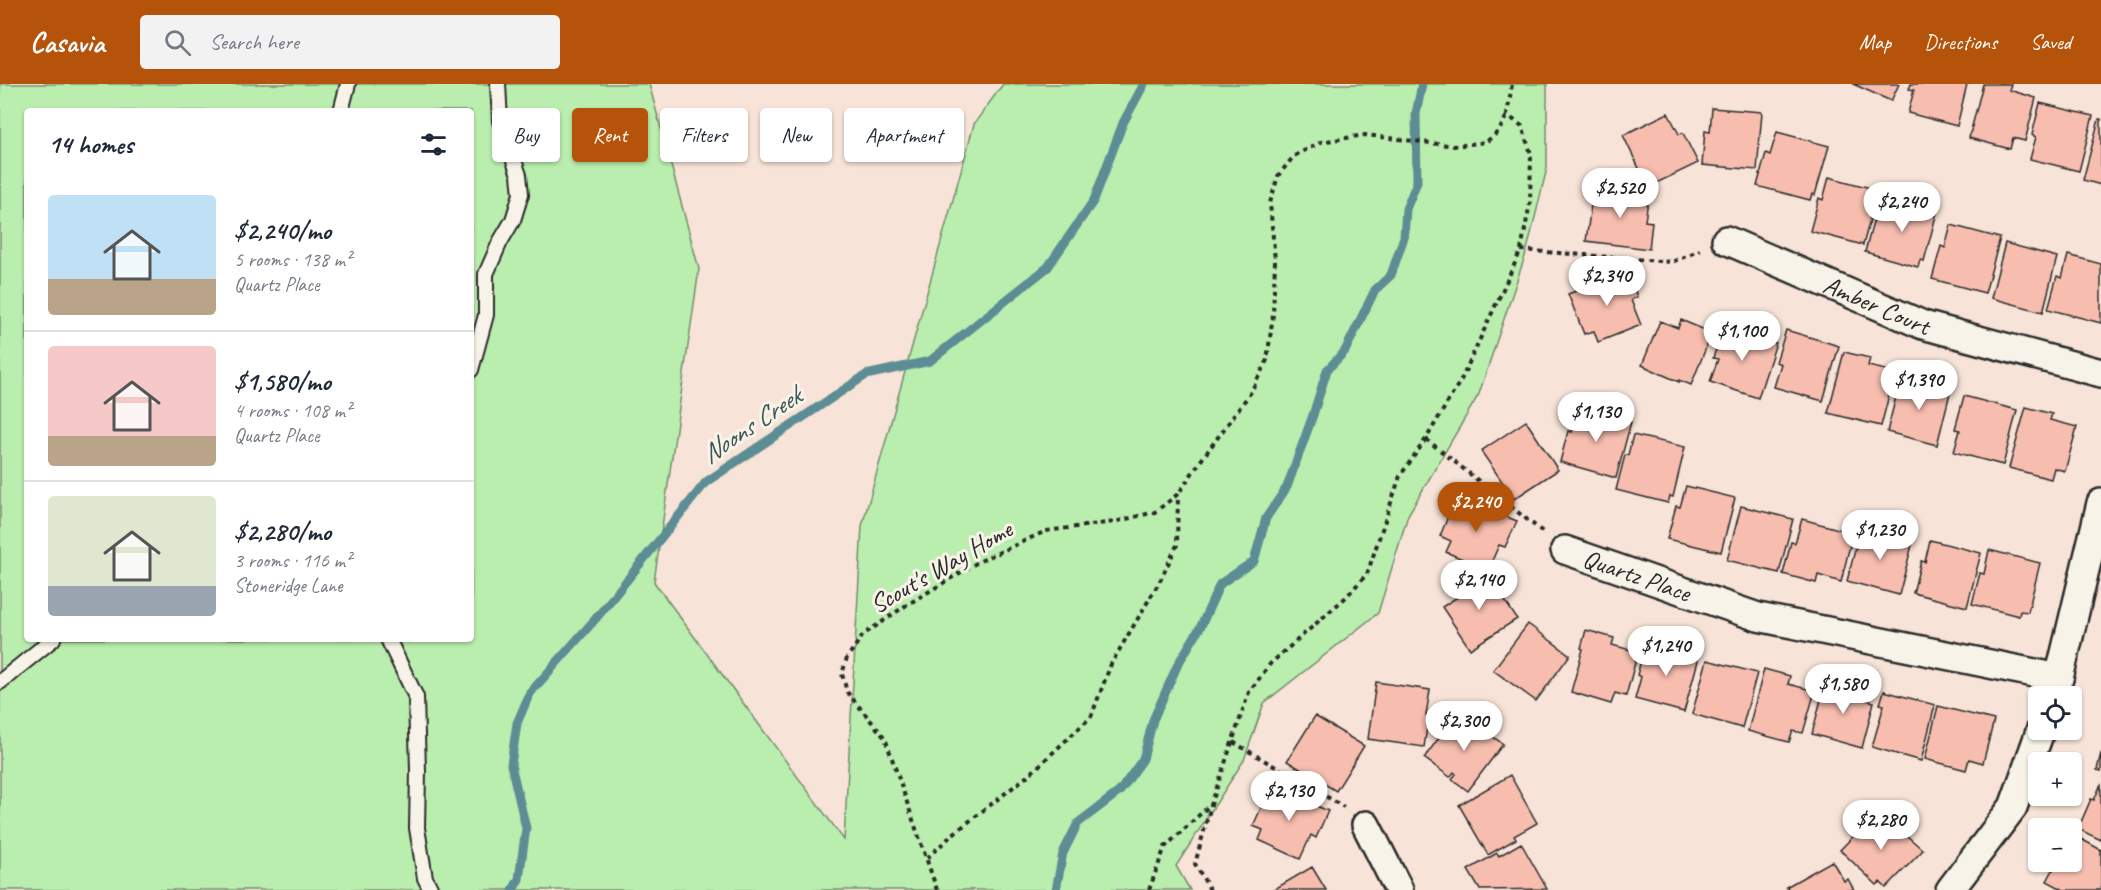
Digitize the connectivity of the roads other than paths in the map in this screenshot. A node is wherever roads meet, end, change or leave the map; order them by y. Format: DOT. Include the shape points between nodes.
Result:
graph roads {
  1 [pos="348,84"];
  2 [pos="498,84"];
  3 [pos="343,108"];
  4 [pos="1726,240"];
  5 [pos="474,359"];
  6 [pos="2101,373"];
  7 [pos="2101,503"];
  8 [pos="1566,550"];
  9 [pos="49,642"];
  10 [pos="389,642"];
  11 [pos="0,682"];
  12 [pos="2052,686"];
  13 [pos="2056,686"];
  14 [pos="2037,740"];
  15 [pos="1366,825"];
  16 [pos="431,890"];
  17 [pos="1399,890"];
  18 [pos="1950,890"];
  1 -- 3 [label="lane"];
  2 -- 5 [label="lane" via="500,121 519,175 521,194 513,220 486,274 486,315"];
  4 -- 6 [label="street, Amber Court" via="1923,325"];
  7 -- 13 [label="street"];
  8 -- 12 [label="street, Quartz Place" via="1758,617"];
  9 -- 11 [label="lane"];
  10 -- 16 [label="lane" via="416,697 417,828 425,878"];
  14 -- 18 [label="street" via="2013,807"];
  15 -- 17 [label="street"];
}
